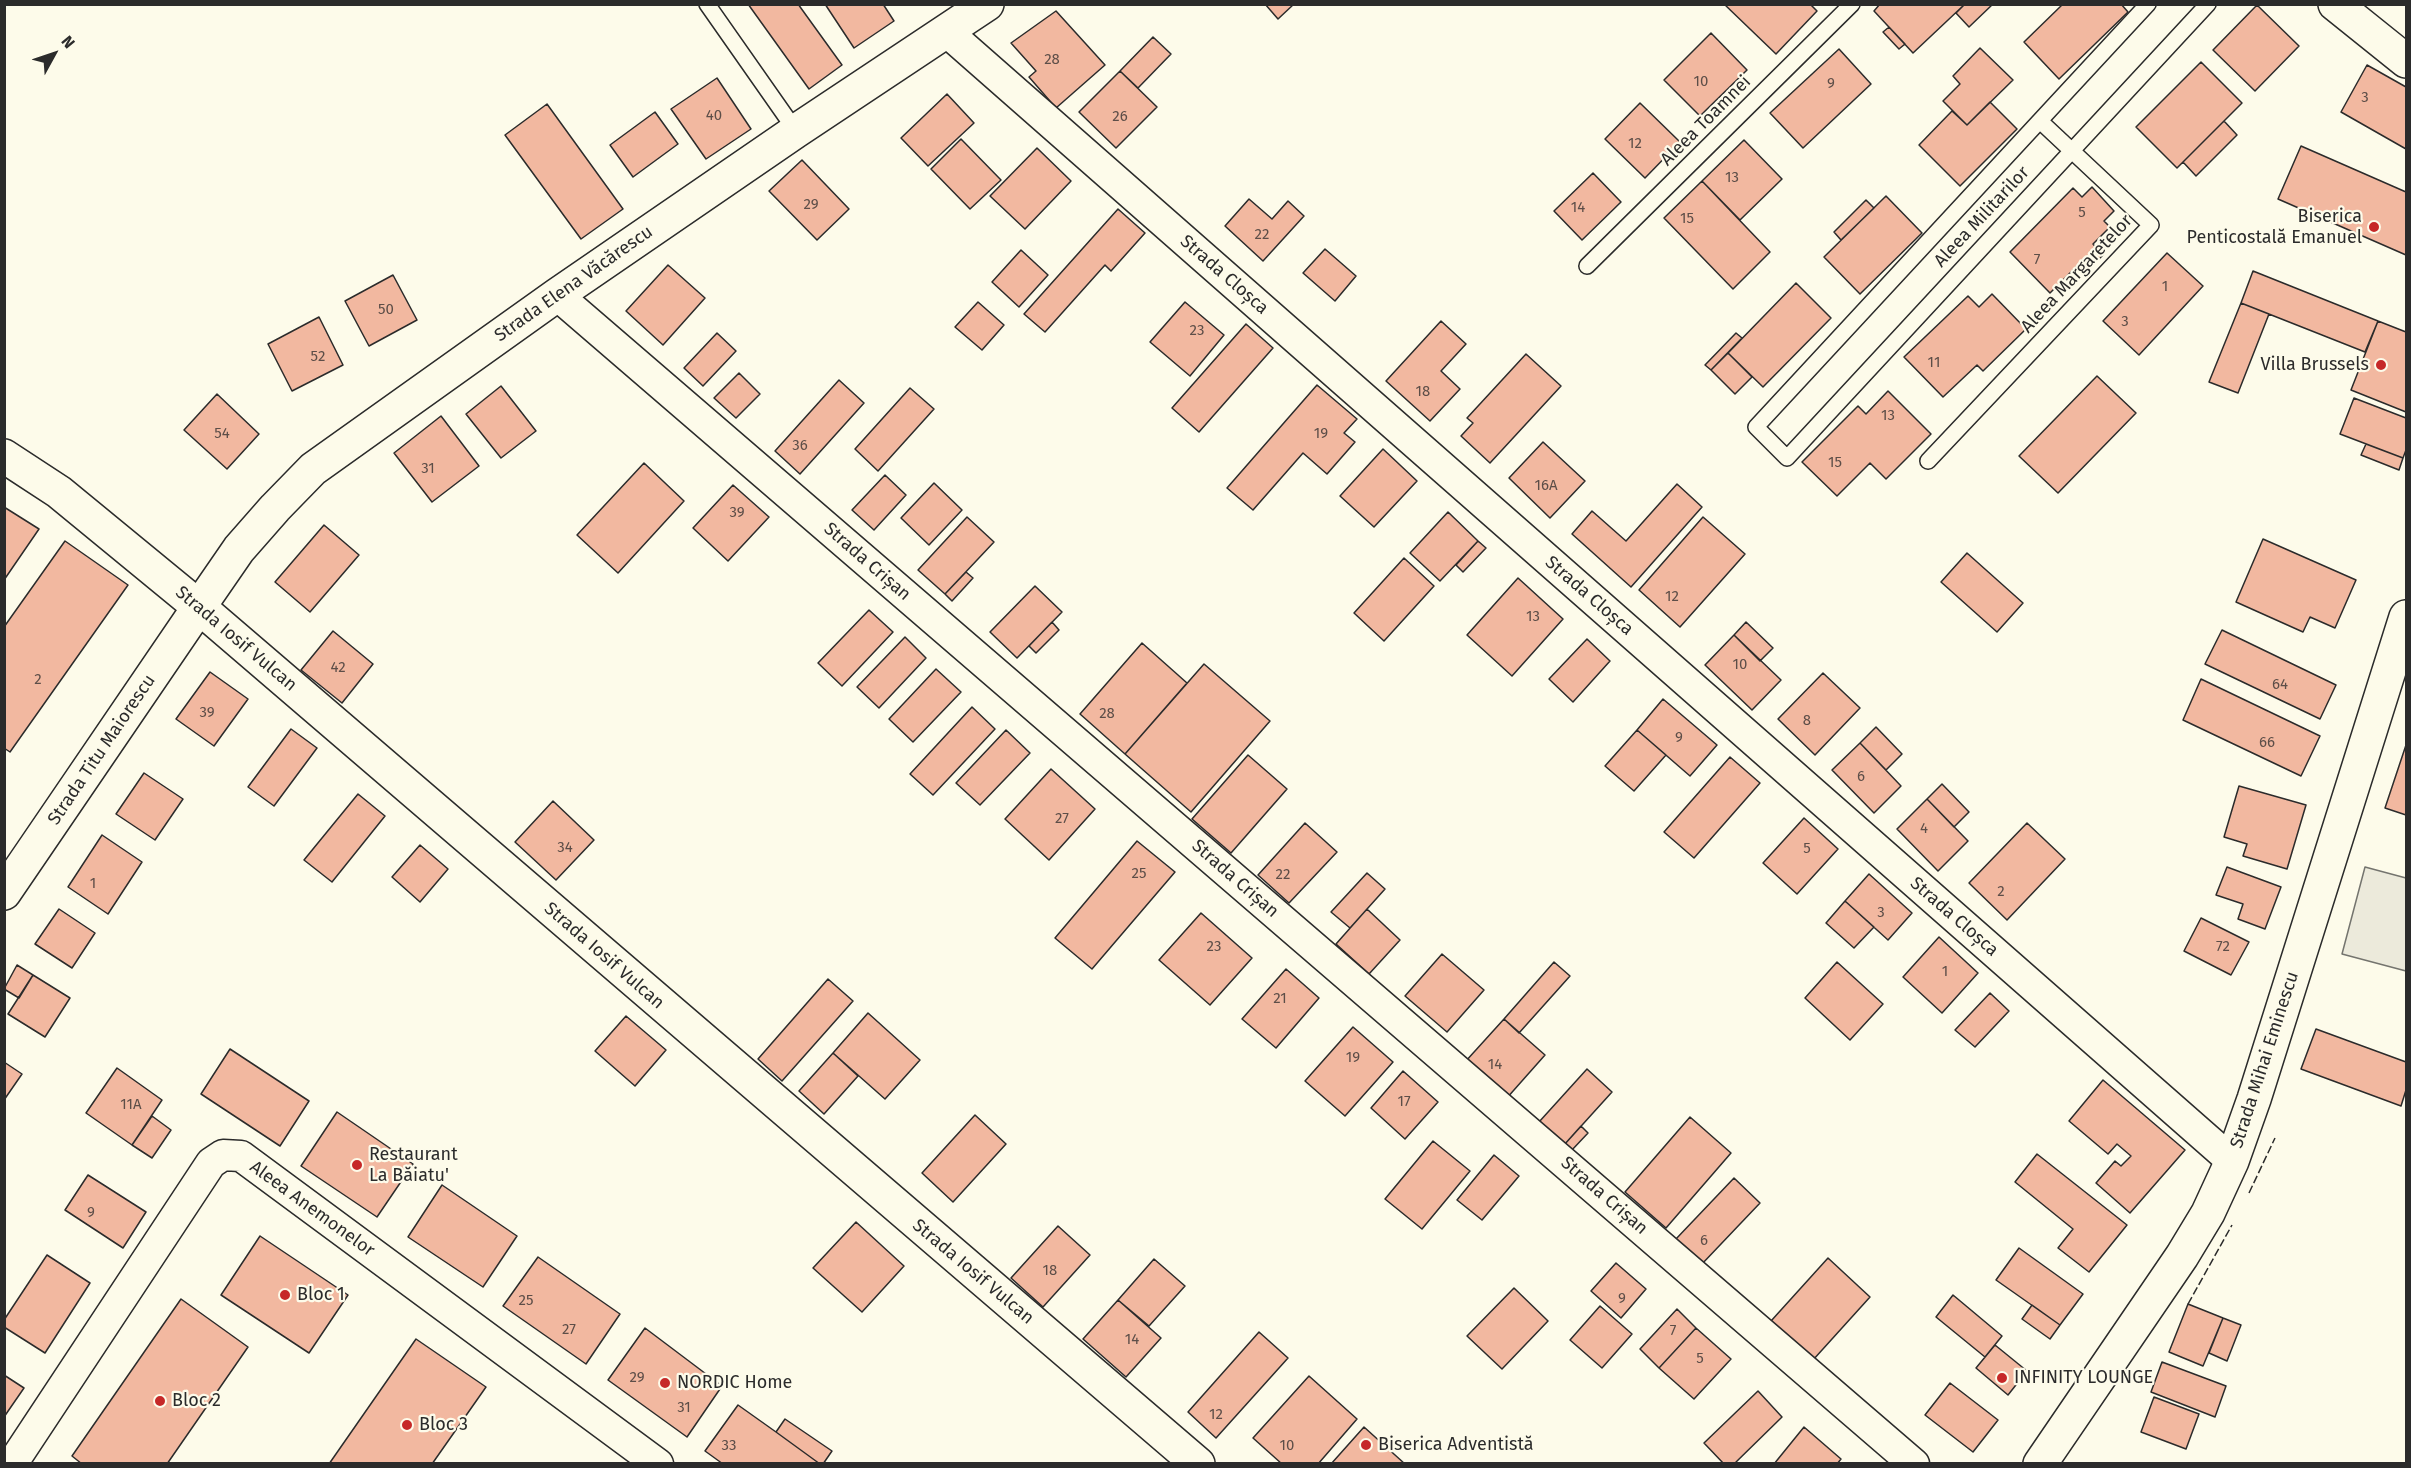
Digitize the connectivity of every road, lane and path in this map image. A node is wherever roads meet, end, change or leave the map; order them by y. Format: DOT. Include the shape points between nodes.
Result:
graph roads {
  1 [pos="707,4"];
  2 [pos="987,4"];
  3 [pos="1852,4"];
  4 [pos="2148,4"];
  5 [pos="2208,4"];
  6 [pos="2335,4"];
  7 [pos="946,31"];
  8 [pos="2406,61"];
  9 [pos="2040,121"];
  10 [pos="796,130"];
  11 [pos="2071,150"];
  12 [pos="1587,266"];
  13 [pos="557,295"];
  14 [pos="4,456"];
  15 [pos="1928,460"];
  16 [pos="199,607"];
  17 [pos="2406,617"];
  18 [pos="4,893"];
  19 [pos="2232,1161"];
  20 [pos="24,1459"];
  21 [pos="658,1464"];
  22 [pos="1198,1464"];
  23 [pos="1914,1464"];
  24 [pos="2040,1464"];
  1 -- 10 [label="lane"];
  2 -- 7 [label="street, Strada Elena Văcărescu"];
  3 -- 12 [label="lane, Aleea Toamnei"];
  4 -- 9 [label="lane, Aleea Militarilor"];
  5 -- 11 [label="lane, Aleea Militarilor"];
  6 -- 8 [label="street"];
  7 -- 10 [label="street, Strada Elena Văcărescu"];
  7 -- 19 [label="street, Strada Cloșca"];
  9 -- 11 [label="lane, Aleea Margaretelor"];
  9 -- 11 [label="lane, Aleea Militarilor" via="1756,426 1787,458"];
  10 -- 13 [label="street, Strada Elena Văcărescu"];
  11 -- 15 [label="lane, Aleea Margaretelor" via="2151,225"];
  13 -- 16 [label="street, Strada Elena Văcărescu" via="313,469 240,549"];
  13 -- 23 [label="street, Strada Crișan"];
  14 -- 16 [label="street, Strada Iosif Vulcan" via="59,492"];
  16 -- 18 [label="street, Strada Titu Maiorescu"];
  16 -- 22 [label="street, Strada Iosif Vulcan"];
  17 -- 19 [label="street, Strada Mihai Eminescu"];
  19 -- 24 [label="street, Strada Mihai Eminescu" via="2182,1256"];
  20 -- 21 [label="street, Aleea Anemonelor" via="211,1163 223,1155 241,1156"];
}
